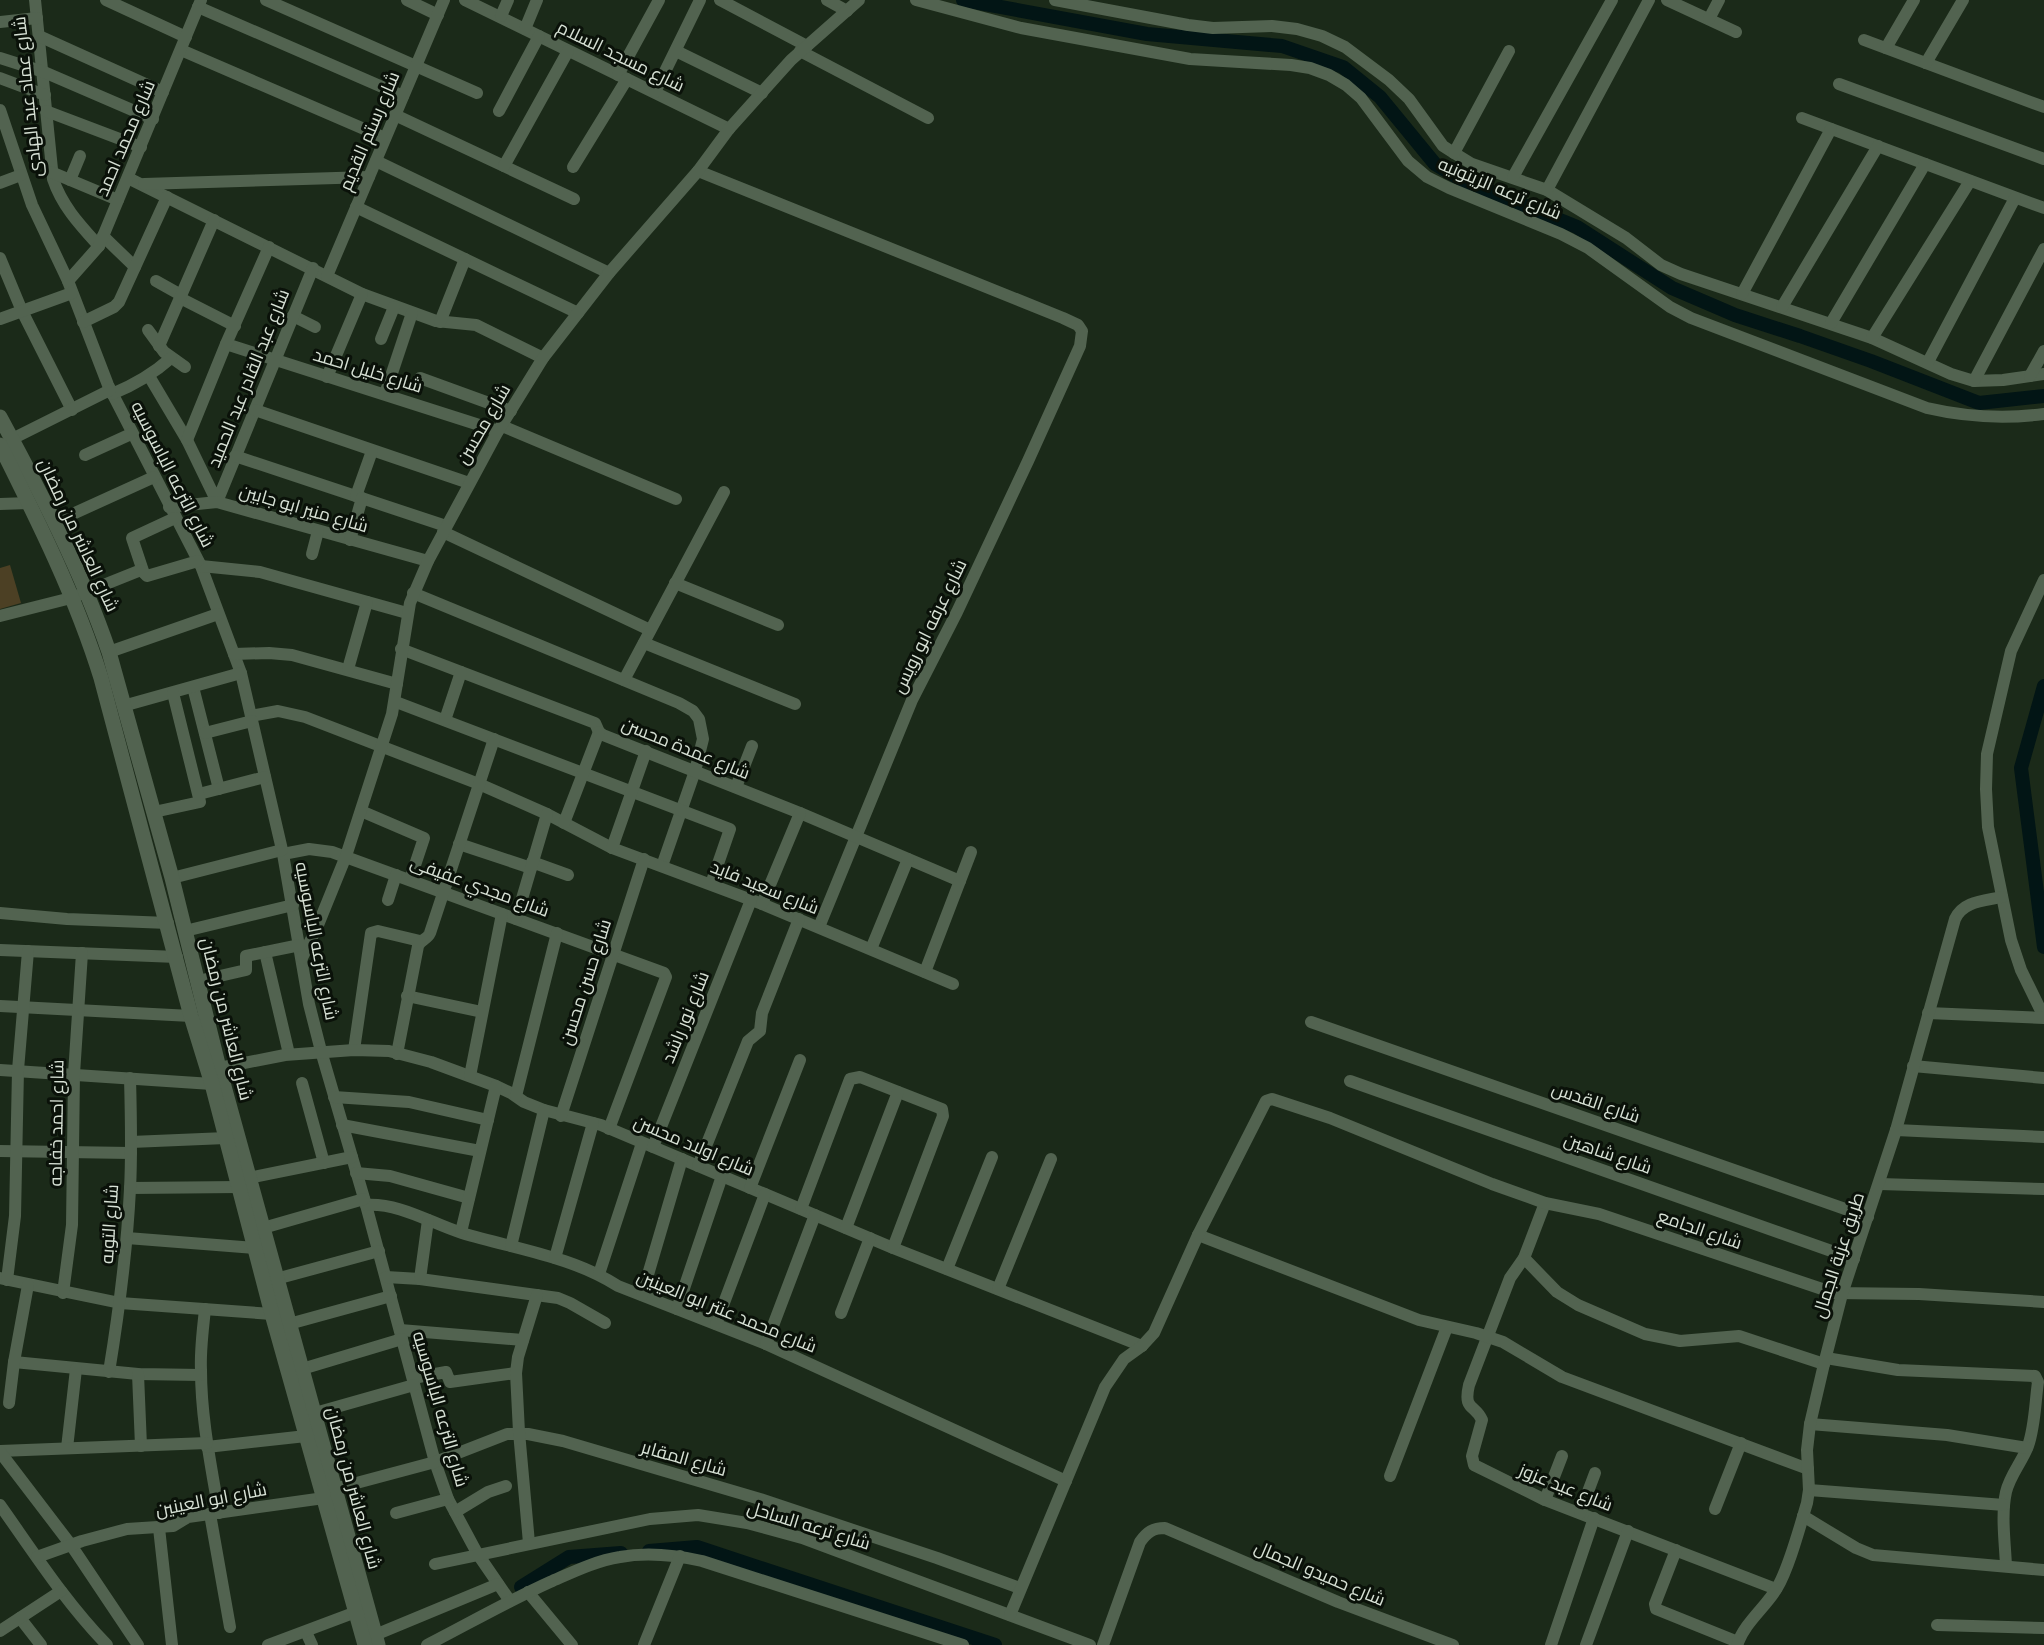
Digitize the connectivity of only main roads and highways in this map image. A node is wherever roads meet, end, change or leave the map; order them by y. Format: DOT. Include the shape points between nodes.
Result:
graph roads {
  1 [pos="0,417"];
  2 [pos="6,442"];
  3 [pos="162,839"];
  4 [pos="146,841"];
  5 [pos="244,1183"];
  6 [pos="329,1493"];
  7 [pos="373,1642"];
  1 -- 2 [label="main road, شارع العاشر من رمضان"];
  2 -- 3 [label="main road, شارع العاشر من رمضان" via="55,522 87,592 109,652"];
  2 -- 4 [label="main road, شارع العاشر من رمضان" via="83,625"];
  3 -- 4 [label="main road"];
  3 -- 5 [label="main road, شارع العاشر من رمضان"];
  4 -- 5 [label="main road, شارع العاشر من رمضان" via="191,1016 226,1138"];
  5 -- 6 [label="main road, شارع العاشر من رمضان" via="272,1314 306,1436"];
  5 -- 6 [label="main road, شارع العاشر من رمضان" via="263,1228 315,1413"];
  6 -- 7 [label="main road, شارع العاشر من رمضان"];
  6 -- 7 [label="main road, شارع العاشر من رمضان" via="356,1612"];
}
